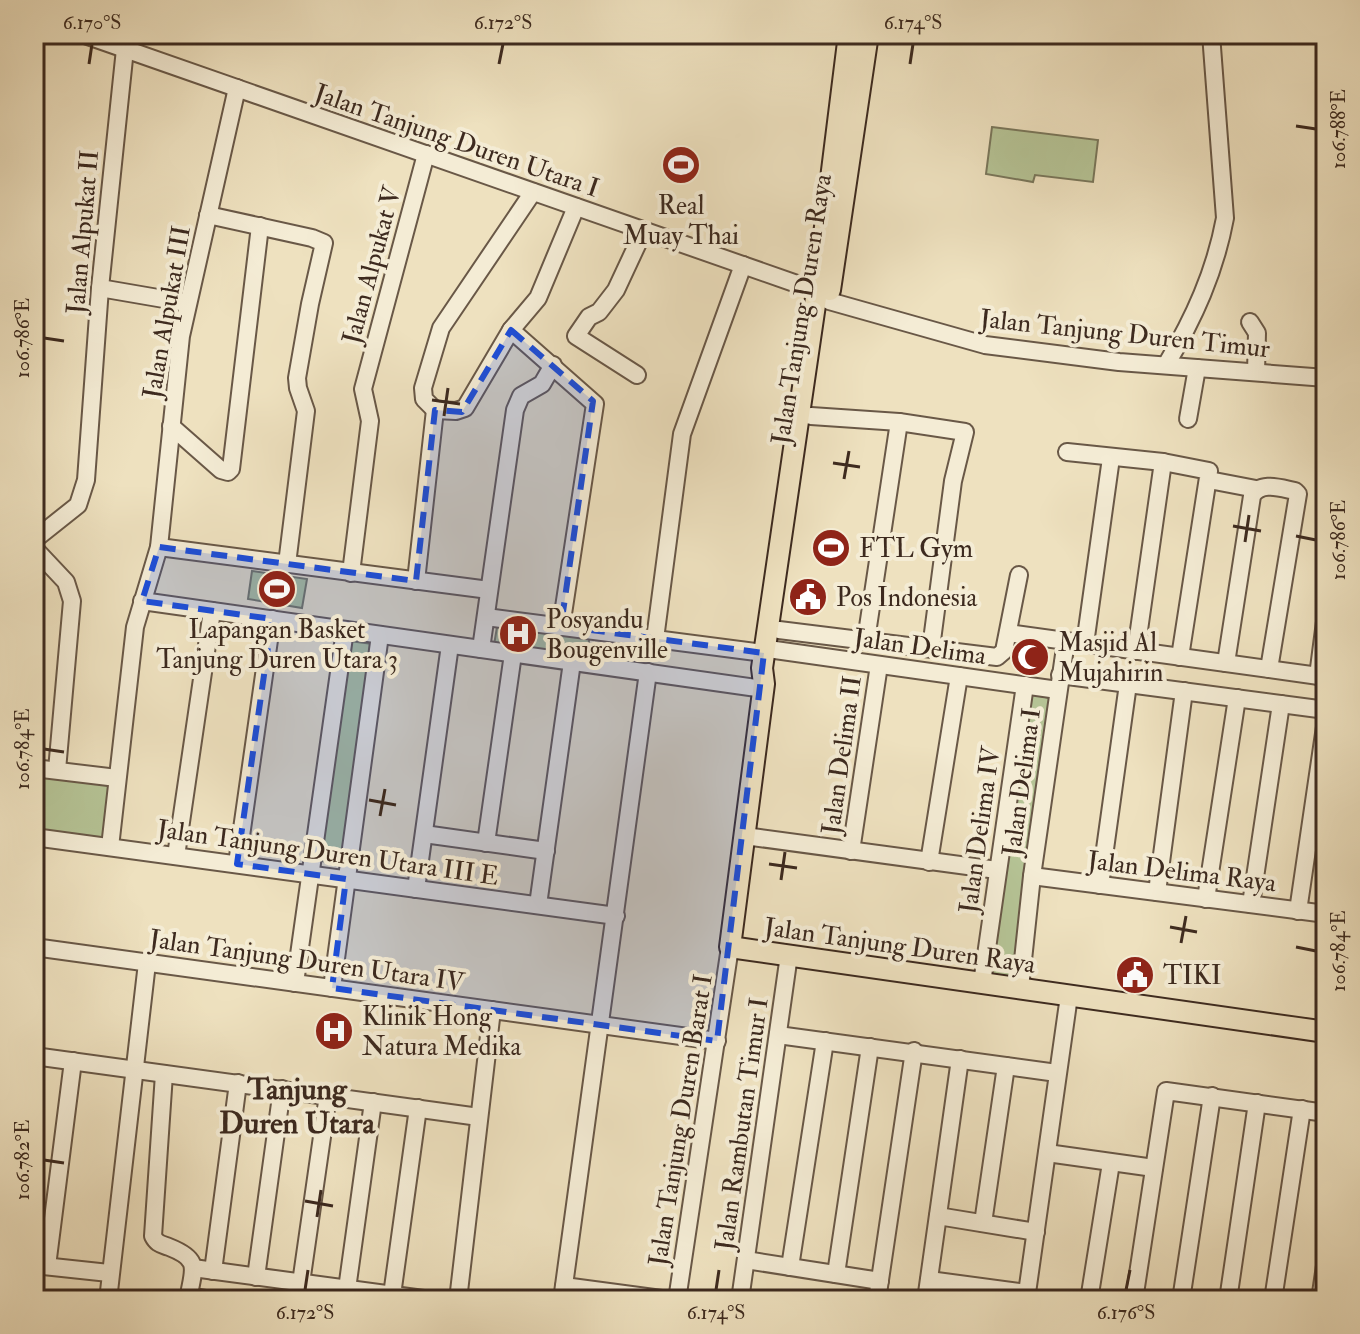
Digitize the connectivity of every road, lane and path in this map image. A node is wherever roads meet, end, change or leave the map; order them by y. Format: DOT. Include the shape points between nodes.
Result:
graph roads {
  1 [pos="82,34"];
  2 [pos="849,34"];
  3 [pos="868,34"];
  4 [pos="1211,34"];
  5 [pos="125,49"];
  6 [pos="237,88"];
  7 [pos="426,154"];
  8 [pos="533,192"];
  9 [pos="576,207"];
  10 [pos="208,215"];
  11 [pos="260,226"];
  12 [pos="644,230"];
  13 [pos="743,265"];
  14 [pos="100,288"];
  15 [pos="823,296"];
  16 [pos="187,303"];
  17 [pos="1250,322"];
  18 [pos="511,330"];
  19 [pos="553,365"];
  20 [pos="1166,365"];
  21 [pos="1197,368"];
  22 [pos="1256,372"];
  23 [pos="637,375"];
  24 [pos="1326,378"];
  25 [pos="435,410"];
  26 [pos="811,416"];
  27 [pos="1188,419"];
  28 [pos="899,422"];
  29 [pos="171,426"];
  30 [pos="1067,452"];
  31 [pos="1111,458"];
  32 [pos="1163,462"];
  33 [pos="1209,480"];
  34 [pos="1256,489"];
  35 [pos="34,540"];
  36 [pos="159,547"];
  37 [pos="34,548"];
  38 [pos="287,564"];
  39 [pos="351,573"];
  40 [pos="1019,575"];
  41 [pos="416,581"];
  42 [pos="489,590"];
  43 [pos="142,601"];
  44 [pos="212,611"];
  45 [pos="1326,614"];
  46 [pos="486,617"];
  47 [pos="272,619"];
  48 [pos="561,627"];
  49 [pos="345,630"];
  50 [pos="1008,633"];
  51 [pos="380,635"];
  52 [pos="655,639"];
  53 [pos="866,640"];
  54 [pos="1066,641"];
  55 [pos="773,644"];
  56 [pos="1085,644"];
  57 [pos="450,645"];
  58 [pos="931,648"];
  59 [pos="481,649"];
  60 [pos="1136,651"];
  61 [pos="513,654"];
  62 [pos="1180,657"];
  63 [pos="572,662"];
  64 [pos="1226,663"];
  65 [pos="879,665"];
  66 [pos="1269,669"];
  67 [pos="648,672"];
  68 [pos="959,676"];
  69 [pos="1322,676"];
  70 [pos="1059,682"];
  71 [pos="1128,684"];
  72 [pos="1025,685"];
  73 [pos="764,686"];
  74 [pos="1184,691"];
  75 [pos="1237,698"];
  76 [pos="1281,704"];
  77 [pos="1326,710"];
  78 [pos="1326,720"];
  79 [pos="34,768"];
  80 [pos="57,770"];
  81 [pos="117,778"];
  82 [pos="424,834"];
  83 [pos="745,836"];
  84 [pos="34,837"];
  85 [pos="486,843"];
  86 [pos="110,847"];
  87 [pos="546,851"];
  88 [pos="851,851"];
  89 [pos="176,856"];
  90 [pos="929,862"];
  91 [pos="237,864"];
  92 [pos="997,870"];
  93 [pos="310,874"];
  94 [pos="1032,876"];
  95 [pos="346,879"];
  96 [pos="1100,885"];
  97 [pos="416,889"];
  98 [pos="1157,892"];
  99 [pos="1206,899"];
  100 [pos="1251,904"];
  101 [pos="538,905"];
  102 [pos="1298,911"];
  103 [pos="1326,914"];
  104 [pos="616,916"];
  105 [pos="34,947"];
  106 [pos="730,947"];
  107 [pos="789,955"];
  108 [pos="147,963"];
  109 [pos="295,983"];
  110 [pos="982,983"];
  111 [pos="332,988"];
  112 [pos="1020,988"];
  113 [pos="1069,996"];
  114 [pos="492,1010"];
  115 [pos="602,1025"];
  116 [pos="1326,1032"];
  117 [pos="778,1035"];
  118 [pos="717,1041"];
  119 [pos="825,1041"];
  120 [pos="870,1047"];
  121 [pos="914,1051"];
  122 [pos="34,1056"];
  123 [pos="960,1059"];
  124 [pos="73,1061"];
  125 [pos="1006,1066"];
  126 [pos="133,1069"];
  127 [pos="1057,1073"];
  128 [pos="164,1074"];
  129 [pos="238,1083"];
  130 [pos="282,1089"];
  131 [pos="328,1095"];
  132 [pos="1212,1096"];
  133 [pos="373,1102"];
  134 [pos="1257,1103"];
  135 [pos="418,1108"];
  136 [pos="1302,1109"];
  137 [pos="1326,1113"];
  138 [pos="479,1117"];
  139 [pos="1047,1153"];
  140 [pos="1111,1163"];
  141 [pos="1154,1168"];
  142 [pos="938,1216"];
  143 [pos="983,1223"];
  144 [pos="1036,1232"];
  145 [pos="1326,1259"];
  146 [pos="746,1260"];
  147 [pos="40,1265"];
  148 [pos="790,1267"];
  149 [pos="193,1268"];
  150 [pos="213,1271"];
  151 [pos="109,1273"];
  152 [pos="836,1274"];
  153 [pos="256,1277"];
  154 [pos="929,1280"];
  155 [pos="880,1281"];
  156 [pos="301,1283"];
  157 [pos="347,1289"];
  158 [pos="563,1293"];
  159 [pos="392,1295"];
  160 [pos="1026,1296"];
  161 [pos="34,1298"];
  162 [pos="188,1298"];
  163 [pos="1095,1299"];
  164 [pos="48,1300"];
  165 [pos="108,1300"];
  166 [pos="213,1300"];
  167 [pos="431,1300"];
  168 [pos="458,1300"];
  169 [pos="669,1300"];
  170 [pos="677,1300"];
  171 [pos="740,1300"];
  172 [pos="877,1300"];
  173 [pos="926,1300"];
  174 [pos="1134,1300"];
  175 [pos="1181,1300"];
  176 [pos="1228,1300"];
  177 [pos="1273,1300"];
  178 [pos="1320,1300"];
  1 -- 5 [label="street, Jalan Tanjung Duren Utara I"];
  2 -- 15 [label="main road, Jalan Tanjung Duren Raya"];
  3 -- 15 [label="main road, Jalan Tanjung Duren Raya"];
  4 -- 20 [label="street" via="1225,218 1197,310"];
  5 -- 6 [label="street, Jalan Tanjung Duren Utara I"];
  5 -- 14 [label="street, Jalan Alpukat II"];
  6 -- 7 [label="street, Jalan Tanjung Duren Utara I"];
  6 -- 10 [label="street, Jalan Alpukat III"];
  7 -- 8 [label="street, Jalan Tanjung Duren Utara I"];
  7 -- 39 [label="street, Jalan Alpukat V" via="363,389 370,421"];
  8 -- 9 [label="street, Jalan Tanjung Duren Utara I"];
  8 -- 25 [label="street" via="441,328 422,395"];
  9 -- 12 [label="street, Jalan Tanjung Duren Utara I"];
  9 -- 18 [label="street" via="538,298"];
  10 -- 11 [label="street"];
  10 -- 16 [label="street, Jalan Alpukat III"];
  11 -- 29 [label="street" via="231,469 221,470"];
  11 -- 38 [label="street" via="324,243 297,378 306,411"];
  12 -- 13 [label="street, Jalan Tanjung Duren Utara I"];
  12 -- 23 [label="street" via="613,294 576,336"];
  13 -- 15 [label="street, Jalan Tanjung Duren Utara I"];
  13 -- 52 [label="street" via="682,434"];
  14 -- 16 [label="street"];
  14 -- 35 [label="street, Jalan Alpukat II" via="86,480 72,512"];
  15 -- 20 [label="street, Jalan Tanjung Duren Timur" via="985,345"];
  15 -- 26 [label="main road, Jalan Tanjung Duren Raya"];
  15 -- 55 [label="main road, Jalan Tanjung Duren Raya"];
  16 -- 29 [label="street, Jalan Alpukat III"];
  17 -- 22 [label="street" via="1257,333"];
  18 -- 19 [label="street"];
  18 -- 25 [label="street" via="465,408"];
  19 -- 42 [label="street" via="542,384 517,403"];
  19 -- 48 [label="street" via="595,404"];
  20 -- 21 [label="street, Jalan Tanjung Duren Timur"];
  21 -- 22 [label="street, Jalan Tanjung Duren Timur"];
  21 -- 27 [label="street"];
  22 -- 24 [label="street, Jalan Tanjung Duren Timur"];
  25 -- 41 [label="street"];
  26 -- 28 [label="street"];
  26 -- 55 [label="main road, Jalan Tanjung Duren Raya"];
  28 -- 53 [label="street"];
  28 -- 58 [label="street" via="962,430 966,436 953,481"];
  29 -- 36 [label="street, Jalan Alpukat III"];
  30 -- 31 [label="street"];
  31 -- 32 [label="street"];
  31 -- 56 [label="street"];
  32 -- 33 [label="street" via="1208,470"];
  32 -- 60 [label="street"];
  33 -- 34 [label="street"];
  33 -- 62 [label="street"];
  34 -- 64 [label="street"];
  34 -- 66 [label="street" via="1298,494"];
  36 -- 38 [label="street"];
  36 -- 43 [label="street, Jalan Alpukat III"];
  37 -- 80 [label="street" via="66,582 72,601"];
  38 -- 39 [label="street"];
  39 -- 41 [label="street"];
  40 -- 50 [label="street"];
  41 -- 42 [label="street"];
  42 -- 46 [label="street"];
  43 -- 44 [label="street"];
  43 -- 81 [label="street, Jalan Alpukat III"];
  44 -- 47 [label="street"];
  44 -- 89 [label="street"];
  45 -- 69 [label="street"];
  46 -- 48 [label="street"];
  46 -- 59 [label="street"];
  47 -- 49 [label="street"];
  47 -- 91 [label="street"];
  48 -- 52 [label="street"];
  49 -- 51 [label="street"];
  49 -- 93 [label="street"];
  50 -- 54 [label="street"];
  50 -- 58 [label="street, Jalan Delima" via="1001,656"];
  51 -- 57 [label="street"];
  51 -- 95 [label="street"];
  52 -- 55 [label="street"];
  53 -- 55 [label="street, Jalan Delima"];
  53 -- 58 [label="street, Jalan Delima"];
  54 -- 56 [label="street"];
  54 -- 70 [label="street, Jalan Delima I"];
  55 -- 65 [label="street, Jalan Delima"];
  55 -- 73 [label="main road, Jalan Tanjung Duren Raya" via="772,671"];
  56 -- 60 [label="street"];
  57 -- 59 [label="street"];
  57 -- 82 [label="street"];
  59 -- 61 [label="street"];
  60 -- 62 [label="street"];
  61 -- 63 [label="street"];
  61 -- 85 [label="street"];
  62 -- 64 [label="street"];
  63 -- 67 [label="street"];
  63 -- 87 [label="street"];
  64 -- 66 [label="street"];
  65 -- 68 [label="street, Jalan Delima"];
  65 -- 88 [label="street, Jalan Delima II"];
  66 -- 69 [label="street"];
  67 -- 73 [label="street"];
  67 -- 104 [label="street"];
  68 -- 72 [label="street, Jalan Delima"];
  68 -- 90 [label="street"];
  70 -- 71 [label="street"];
  70 -- 72 [label="street, Jalan Delima"];
  70 -- 94 [label="street, Jalan Delima I"];
  71 -- 74 [label="street"];
  71 -- 96 [label="street"];
  72 -- 92 [label="street, Jalan Delima IV"];
  73 -- 83 [label="main road, Jalan Tanjung Duren Raya"];
  74 -- 75 [label="street"];
  74 -- 98 [label="street"];
  75 -- 76 [label="street"];
  75 -- 99 [label="street"];
  76 -- 77 [label="street"];
  76 -- 100 [label="street"];
  78 -- 102 [label="street"];
  79 -- 80 [label="street"];
  80 -- 81 [label="street"];
  81 -- 86 [label="street, Jalan Alpukat III"];
  82 -- 85 [label="street"];
  82 -- 97 [label="street"];
  83 -- 88 [label="street"];
  83 -- 106 [label="main road, Jalan Tanjung Duren Raya"];
  84 -- 86 [label="street, Jalan Tanjung Duren Utara III E"];
  85 -- 87 [label="street"];
  86 -- 89 [label="street, Jalan Tanjung Duren Utara III E"];
  87 -- 101 [label="street"];
  88 -- 90 [label="street"];
  89 -- 91 [label="street, Jalan Tanjung Duren Utara III E"];
  90 -- 92 [label="street"];
  91 -- 93 [label="street, Jalan Tanjung Duren Utara III E"];
  92 -- 110 [label="street, Jalan Delima IV"];
  93 -- 95 [label="street, Jalan Tanjung Duren Utara III E"];
  93 -- 109 [label="street"];
  94 -- 96 [label="street, Jalan Delima Raya"];
  94 -- 112 [label="street, Jalan Delima I"];
  95 -- 97 [label="street, Jalan Tanjung Duren Utara III E"];
  95 -- 111 [label="street"];
  96 -- 98 [label="street, Jalan Delima Raya"];
  97 -- 101 [label="street, Jalan Tanjung Duren Utara III E"];
  98 -- 99 [label="street, Jalan Delima Raya"];
  99 -- 100 [label="street, Jalan Delima Raya"];
  100 -- 102 [label="street, Jalan Delima Raya"];
  101 -- 104 [label="street, Jalan Tanjung Duren Utara III E"];
  102 -- 103 [label="street, Jalan Delima Raya"];
  104 -- 115 [label="street"];
  105 -- 108 [label="street, Jalan Tanjung Duren Utara IV"];
  106 -- 107 [label="main road, Jalan Tanjung Duren Raya"];
  106 -- 118 [label="street, Jalan Tanjung Duren Barat I"];
  107 -- 110 [label="main road, Jalan Tanjung Duren Raya"];
  107 -- 117 [label="street, Jalan Rambutan Timur I"];
  108 -- 109 [label="street, Jalan Tanjung Duren Utara IV"];
  108 -- 126 [label="street"];
  109 -- 111 [label="street, Jalan Tanjung Duren Utara IV"];
  110 -- 112 [label="main road, Jalan Tanjung Duren Raya"];
  111 -- 114 [label="street, Jalan Tanjung Duren Utara IV"];
  112 -- 113 [label="main road, Jalan Tanjung Duren Raya"];
  113 -- 116 [label="main road, Jalan Tanjung Duren Raya"];
  113 -- 127 [label="street"];
  114 -- 115 [label="street, Jalan Tanjung Duren Utara IV"];
  114 -- 138 [label="street"];
  115 -- 118 [label="street, Jalan Tanjung Duren Utara IV"];
  115 -- 158 [label="street"];
  117 -- 119 [label="street"];
  117 -- 146 [label="street, Jalan Rambutan Timur I"];
  118 -- 170 [label="street, Jalan Tanjung Duren Barat I"];
  119 -- 120 [label="street"];
  119 -- 148 [label="street"];
  120 -- 121 [label="street"];
  120 -- 152 [label="street"];
  121 -- 123 [label="street"];
  121 -- 155 [label="street"];
  122 -- 124 [label="street"];
  123 -- 125 [label="street"];
  123 -- 142 [label="street"];
  124 -- 126 [label="street"];
  124 -- 147 [label="street"];
  125 -- 127 [label="street"];
  125 -- 143 [label="street"];
  126 -- 128 [label="street"];
  126 -- 151 [label="street"];
  127 -- 139 [label="street"];
  128 -- 129 [label="street"];
  128 -- 149 [label="street" via="153,1236 187,1254"];
  129 -- 130 [label="street"];
  129 -- 150 [label="street"];
  130 -- 131 [label="street"];
  130 -- 153 [label="street"];
  131 -- 133 [label="street"];
  131 -- 156 [label="street"];
  132 -- 134 [label="street"];
  132 -- 141 [label="street" via="1165,1092"];
  132 -- 175 [label="street"];
  133 -- 135 [label="street"];
  133 -- 157 [label="street"];
  134 -- 136 [label="street"];
  134 -- 176 [label="street"];
  135 -- 138 [label="street"];
  135 -- 159 [label="street"];
  136 -- 137 [label="street"];
  136 -- 177 [label="street"];
  138 -- 168 [label="street"];
  139 -- 140 [label="street"];
  139 -- 144 [label="street"];
  140 -- 141 [label="street"];
  140 -- 163 [label="street"];
  141 -- 174 [label="street"];
  142 -- 143 [label="street"];
  142 -- 154 [label="street"];
  143 -- 144 [label="street"];
  144 -- 160 [label="street"];
  145 -- 178 [label="street"];
  146 -- 148 [label="street"];
  146 -- 171 [label="street, Jalan Rambutan Timur I"];
  147 -- 151 [label="street"];
  148 -- 152 [label="street"];
  149 -- 150 [label="street"];
  149 -- 162 [label="street"];
  150 -- 153 [label="street"];
  151 -- 165 [label="street"];
  152 -- 155 [label="street"];
  153 -- 156 [label="street"];
  154 -- 160 [label="street"];
  154 -- 173 [label="street"];
  155 -- 172 [label="street"];
  156 -- 157 [label="street"];
  157 -- 159 [label="street"];
  158 -- 169 [label="street"];
  159 -- 167 [label="street"];
  161 -- 164 [label="street"];
  162 -- 166 [label="street"];
}
